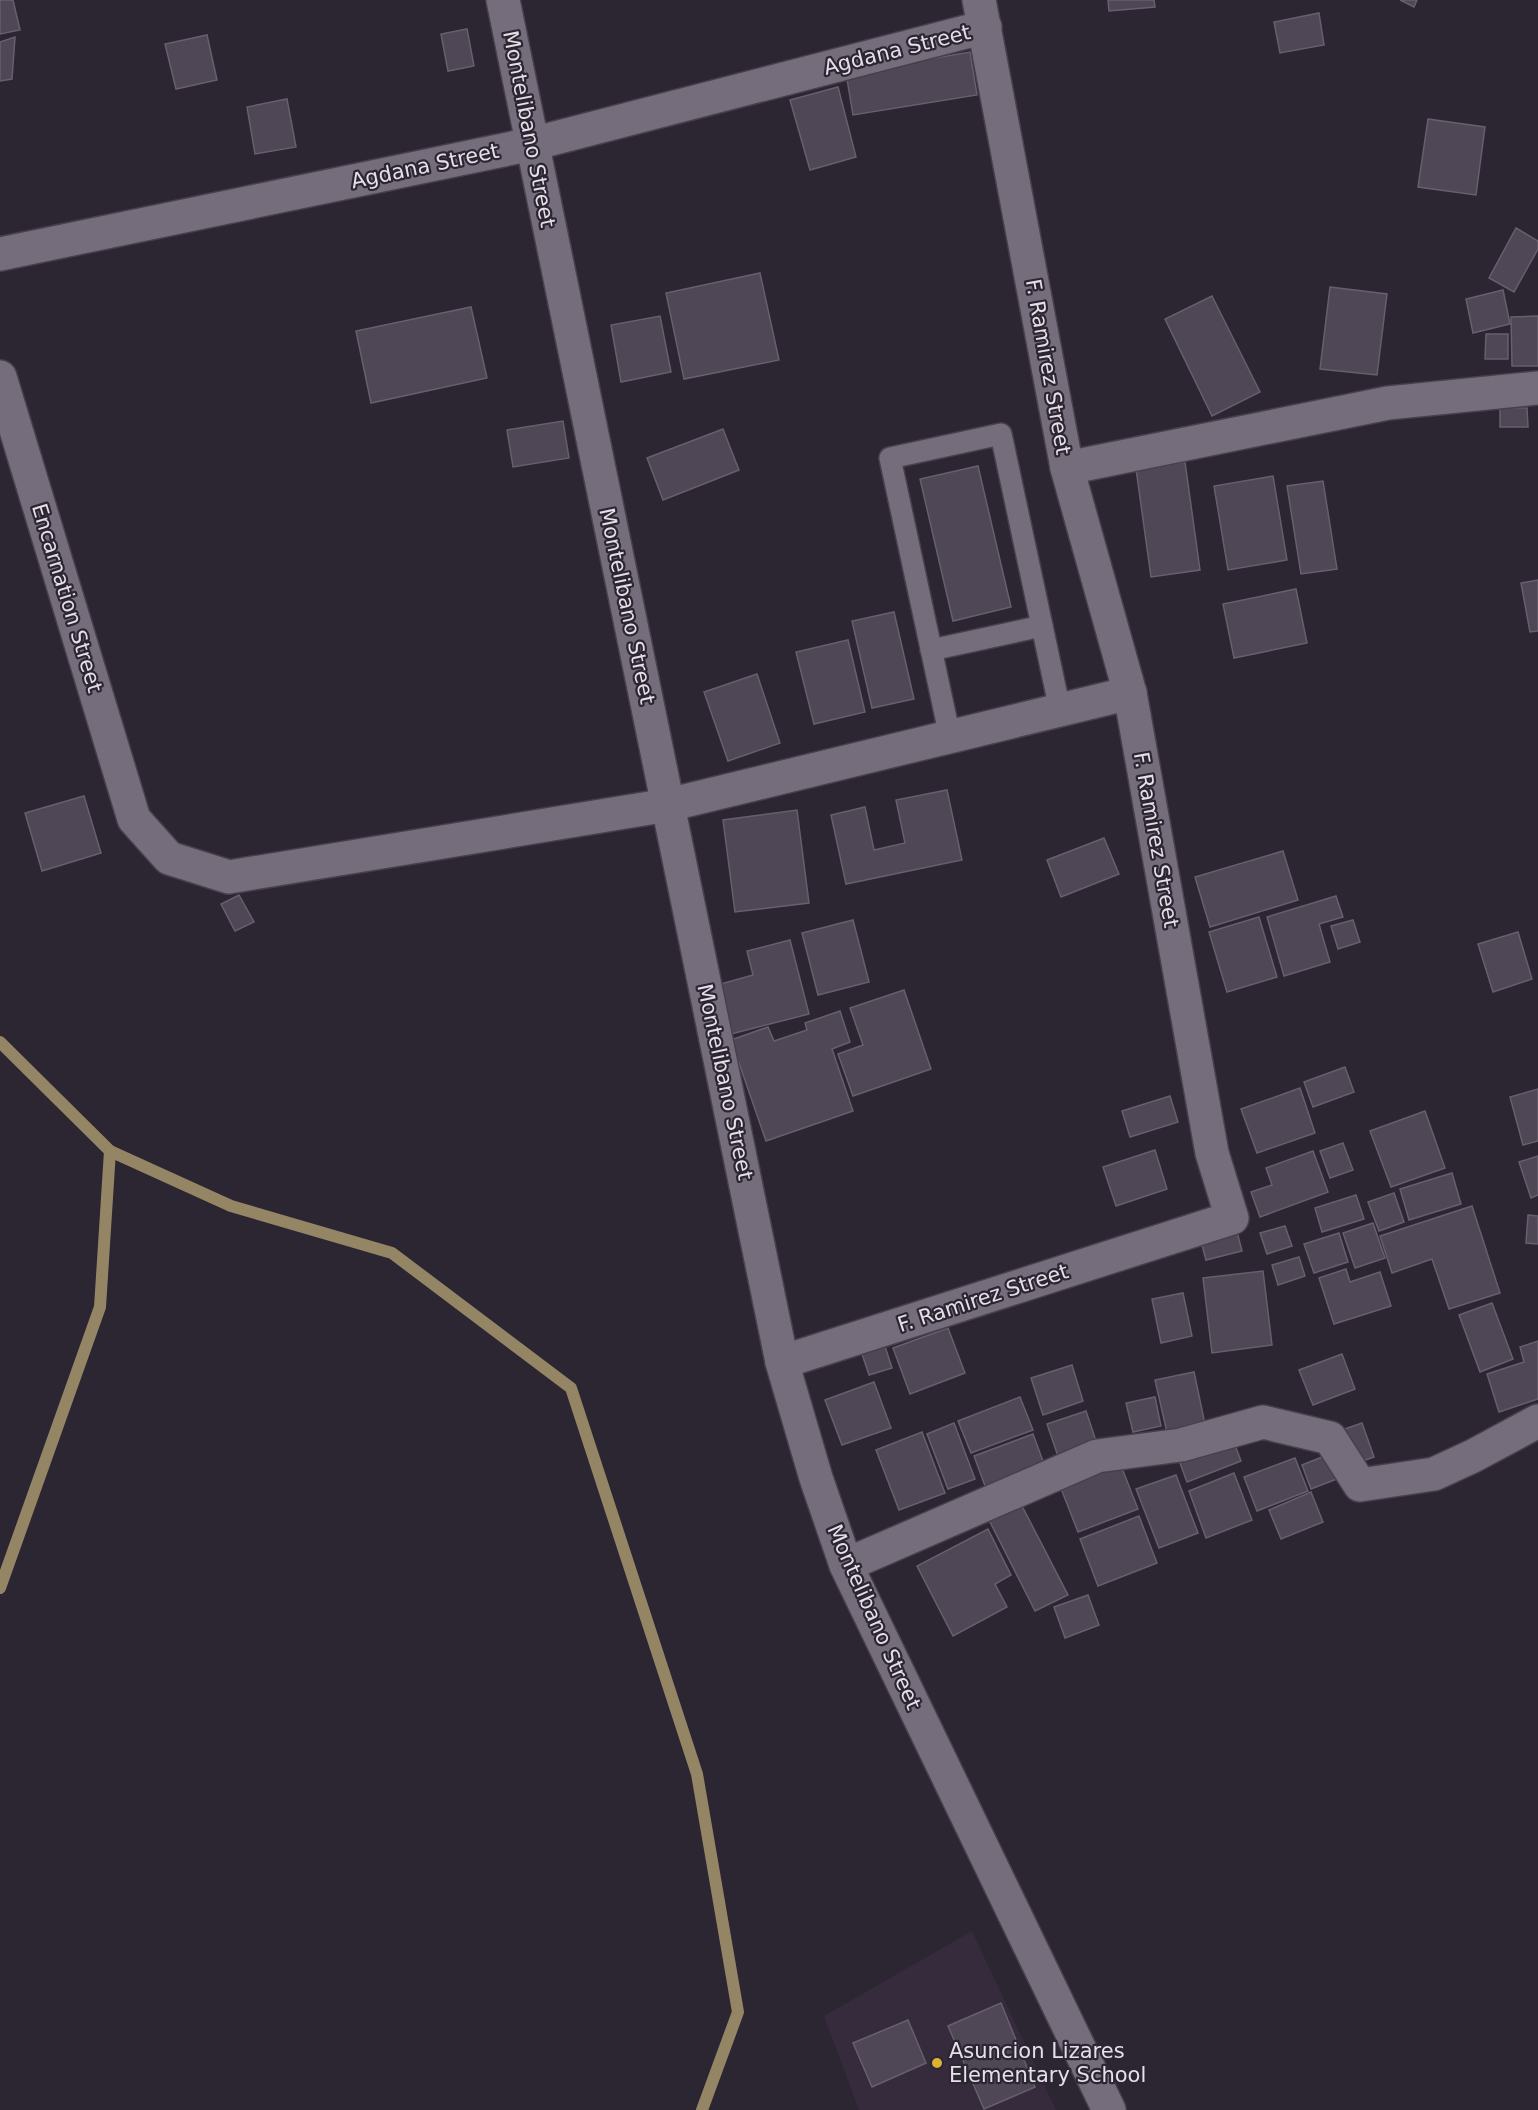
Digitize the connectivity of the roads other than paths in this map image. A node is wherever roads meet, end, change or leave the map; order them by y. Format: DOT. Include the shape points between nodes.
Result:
graph roads {
  1 [pos="503,0"];
  2 [pos="982,13"];
  3 [pos="532,144"];
  4 [pos="0,254"];
  5 [pos="0,377"];
  6 [pos="1538,388"];
  7 [pos="1067,468"];
  8 [pos="1042,626"];
  9 [pos="931,650"];
  10 [pos="1130,693"];
  11 [pos="1060,710"];
  12 [pos="950,737"];
  13 [pos="668,805"];
  14 [pos="782,1362"];
  15 [pos="1538,1421"];
  16 [pos="846,1564"];
  17 [pos="1109,2110"];
  1 -- 3 [label="street, Montelibano Street"];
  2 -- 3 [label="street, Agdana Street"];
  2 -- 7 [label="street, F. Ramirez Street"];
  3 -- 4 [label="street, Agdana Street"];
  3 -- 13 [label="street, Montelibano Street"];
  5 -- 13 [label="street, Encarnation Street" via="134,819 169,858 229,877"];
  6 -- 7 [label="street" via="1388,403"];
  7 -- 10 [label="street, F. Ramirez Street"];
  8 -- 9 [label="lane"];
  8 -- 9 [label="lane" via="1001,434 890,458"];
  8 -- 11 [label="lane"];
  9 -- 12 [label="lane"];
  10 -- 11 [label="street"];
  10 -- 14 [label="street, F. Ramirez Street" via="1212,1154 1232,1218"];
  11 -- 12 [label="street"];
  12 -- 13 [label="street"];
  13 -- 14 [label="street, Montelibano Street"];
  14 -- 16 [label="street, Montelibano Street"];
  15 -- 16 [label="street" via="1434,1474 1360,1485 1330,1438 1263,1422 1181,1445 1097,1456"];
  16 -- 17 [label="street, Montelibano Street"];
}
